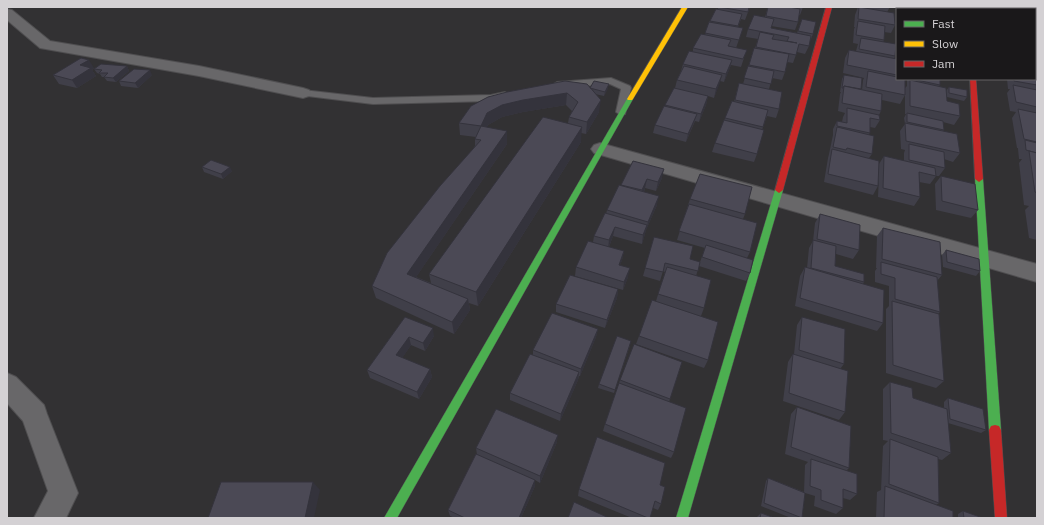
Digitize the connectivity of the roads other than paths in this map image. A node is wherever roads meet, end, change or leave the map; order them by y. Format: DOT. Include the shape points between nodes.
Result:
graph roads {
  1 [pos="685,7"];
  2 [pos="829,7"];
  3 [pos="7,13"];
  4 [pos="973,80"];
  5 [pos="544,88"];
  6 [pos="303,93"];
  7 [pos="514,93"];
  8 [pos="620,116"];
  9 [pos="600,149"];
  10 [pos="777,199"];
  11 [pos="983,258"];
  12 [pos="1037,273"];
  13 [pos="7,385"];
  14 [pos="49,518"];
  15 [pos="390,518"];
  16 [pos="682,518"];
  17 [pos="1001,518"];
  1 -- 8 [label="street"];
  2 -- 10 [label="street"];
  3 -- 6 [label="street" via="45,45 199,71"];
  4 -- 11 [label="street"];
  5 -- 8 [label="lane" via="567,83 611,81 626,88"];
  6 -- 7 [label="lane" via="372,102 491,98"];
  8 -- 9 [label="street"];
  9 -- 10 [label="street"];
  9 -- 15 [label="street"];
  10 -- 11 [label="street"];
  10 -- 16 [label="street"];
  11 -- 12 [label="street"];
  11 -- 17 [label="street"];
  13 -- 14 [label="street" via="34,414 63,493"];
}
